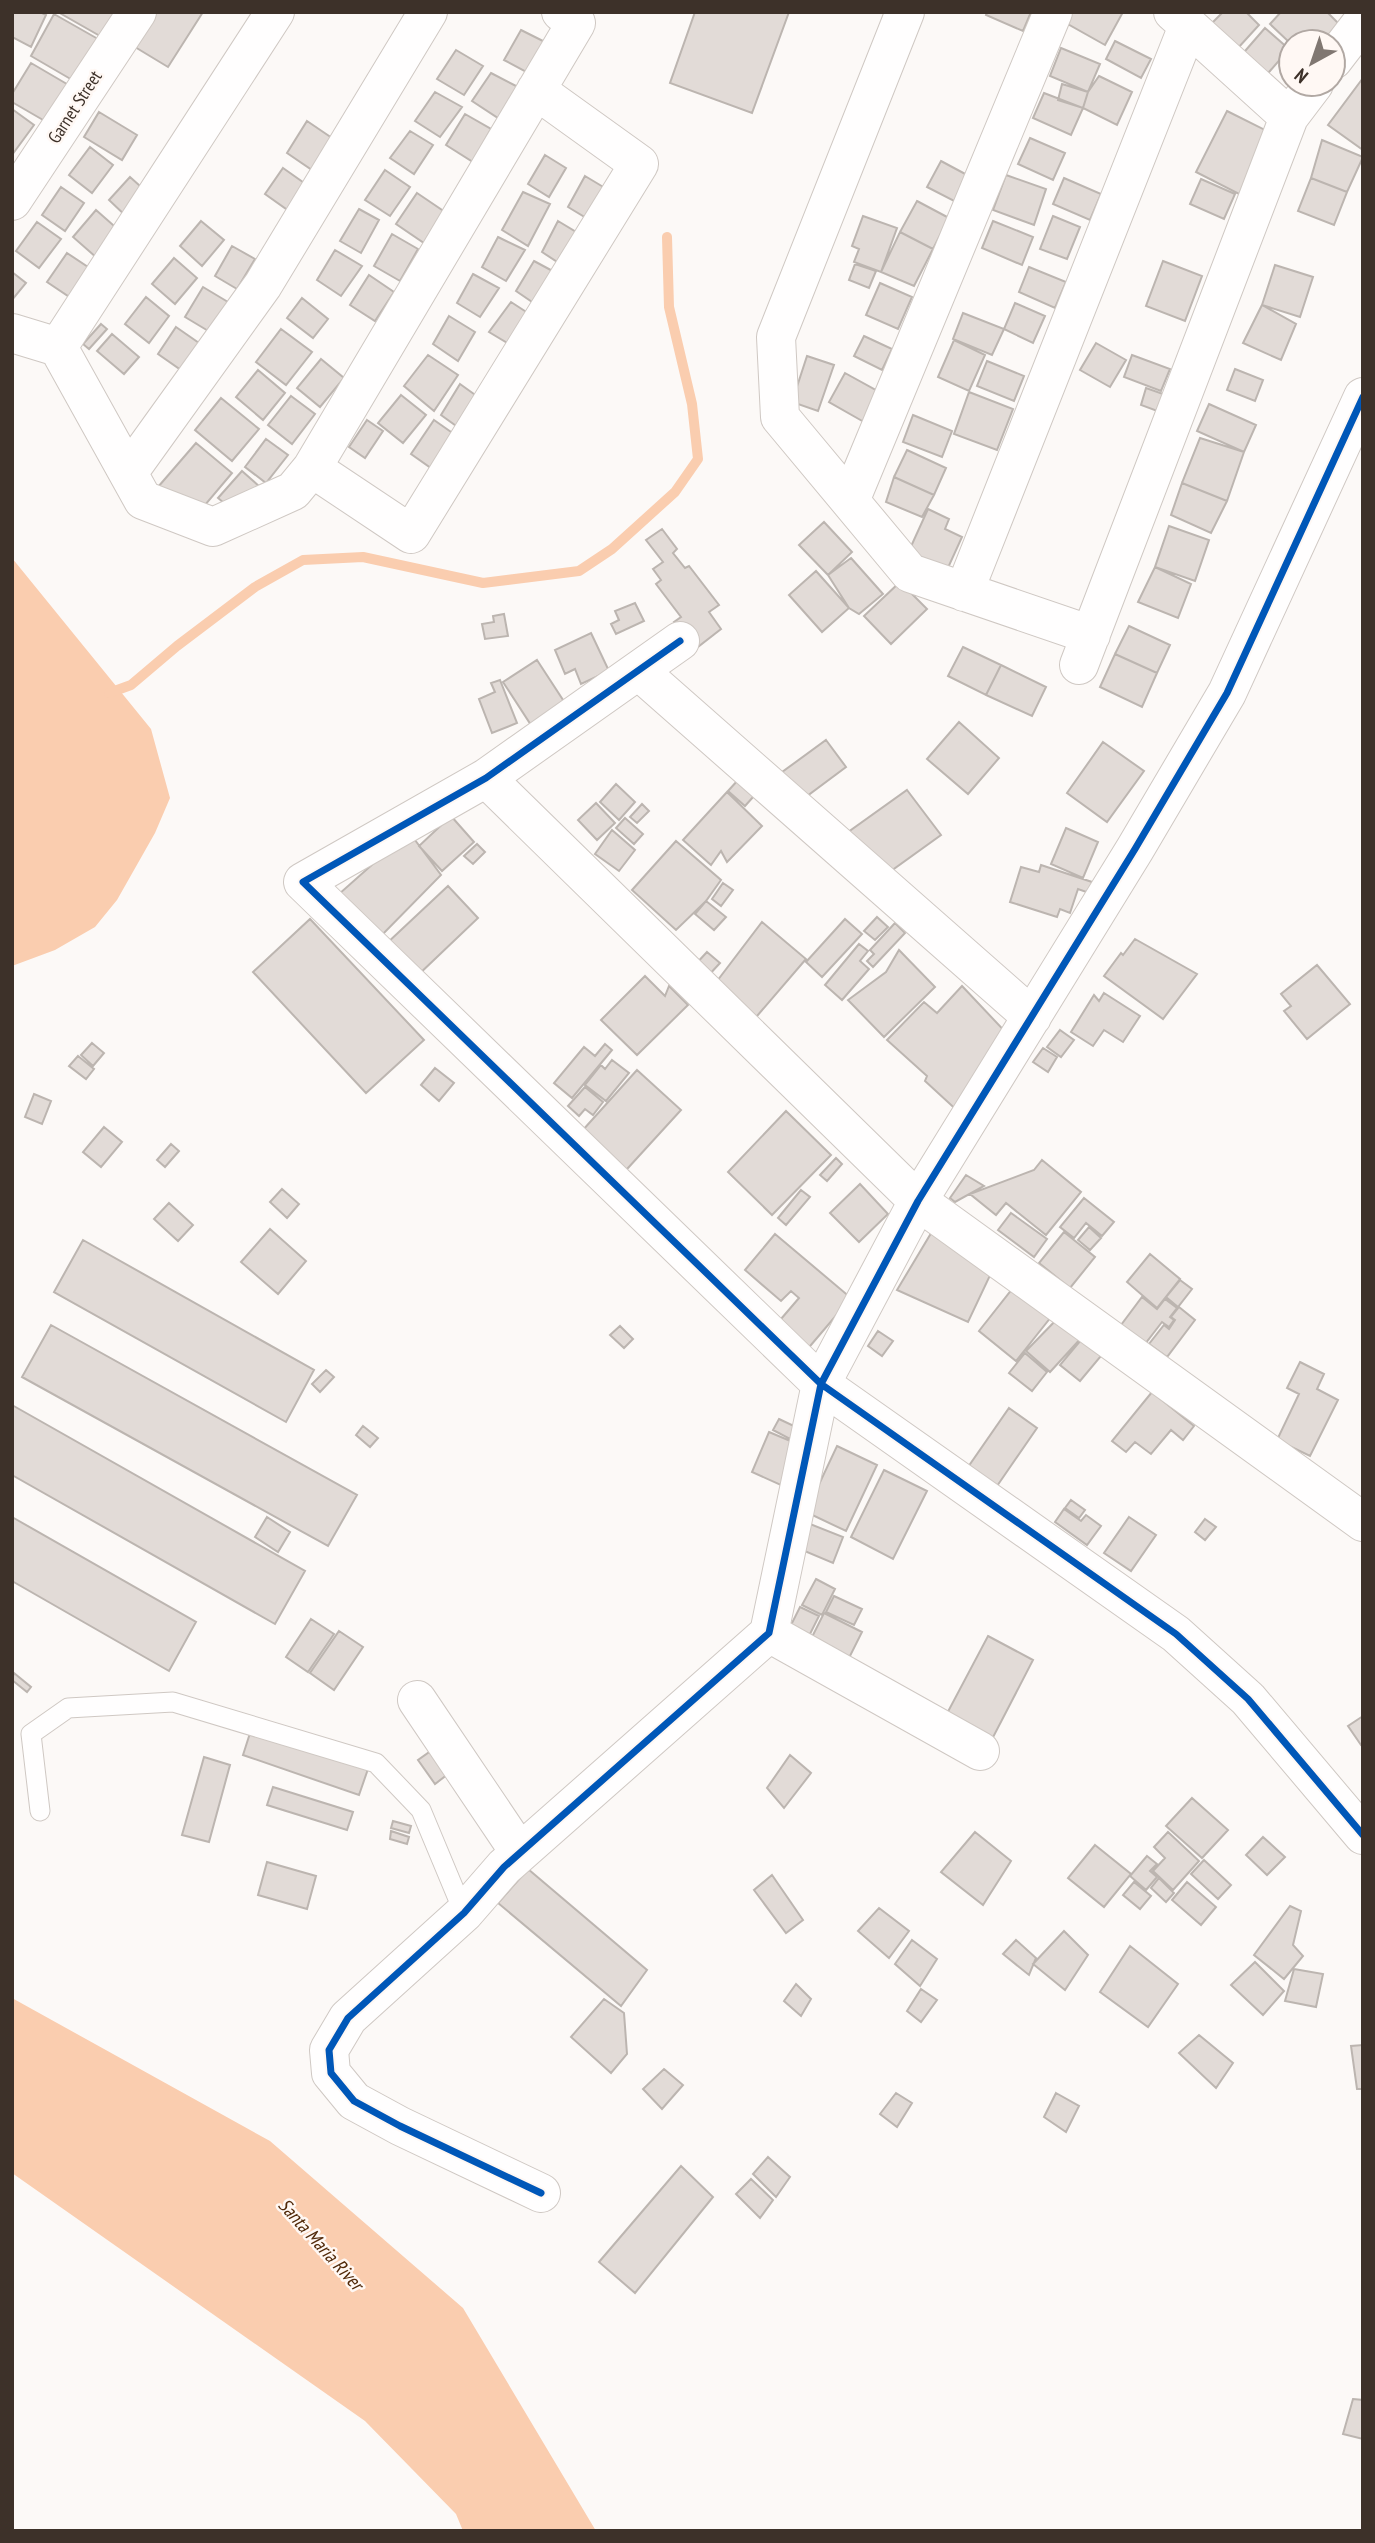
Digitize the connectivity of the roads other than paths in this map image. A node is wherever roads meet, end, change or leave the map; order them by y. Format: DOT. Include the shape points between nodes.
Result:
graph roads {
  1 [pos="137,12"];
  2 [pos="275,12"];
  3 [pos="428,12"];
  4 [pos="561,12"];
  5 [pos="905,12"];
  6 [pos="1053,12"];
  7 [pos="1180,19"];
  8 [pos="1363,22"];
  9 [pos="1347,42"];
  10 [pos="536,90"];
  11 [pos="1303,98"];
  12 [pos="1289,117"];
  13 [pos="12,201"];
  14 [pos="12,333"];
  15 [pos="58,347"];
  16 [pos="1363,397"];
  17 [pos="312,468"];
  18 [pos="128,473"];
  19 [pos="850,501"];
  20 [pos="964,592"];
  21 [pos="680,641"];
  22 [pos="639,671"];
  23 [pos="486,778"];
  24 [pos="1032,1017"];
  25 [pos="918,1201"];
  26 [pos="821,1384"];
  27 [pos="1363,1522"];
  28 [pos="769,1633"];
  29 [pos="417,1700"];
  30 [pos="981,1751"];
  31 [pos="40,1811"];
  32 [pos="1363,1835"];
  33 [pos="520,1853"];
  34 [pos="464,1913"];
  35 [pos="541,2193"];
  1 -- 13 [label="street, Garnet Street"];
  2 -- 15 [label="street"];
  3 -- 18 [label="street" via="263,285"];
  4 -- 10 [label="street" via="576,23"];
  5 -- 19 [label="street" via="776,337 780,417"];
  6 -- 19 [label="street"];
  7 -- 12 [label="street"];
  7 -- 20 [label="street"];
  8 -- 9 [label="street"];
  10 -- 17 [label="street"];
  10 -- 17 [label="street" via="639,164 411,534"];
  11 -- 12 [label="street"];
  12 -- 20 [label="street" via="1085,650"];
  14 -- 15 [label="street"];
  15 -- 18 [label="street"];
  16 -- 24 [label="street" via="1227,693"];
  17 -- 18 [label="street" via="293,491 213,527 143,500"];
  19 -- 20 [label="street" via="910,573"];
  21 -- 22 [label="street"];
  22 -- 23 [label="street"];
  22 -- 24 [label="street"];
  23 -- 25 [label="street"];
  23 -- 26 [label="street" via="303,882"];
  24 -- 25 [label="street"];
  25 -- 26 [label="street"];
  25 -- 27 [label="street"];
  26 -- 28 [label="street"];
  26 -- 32 [label="street" via="1176,1634 1248,1699"];
  28 -- 30 [label="street"];
  28 -- 33 [label="street"];
  29 -- 33 [label="street"];
  31 -- 34 [label="lane" via="31,1734 68,1708 173,1702 376,1763 421,1810"];
  33 -- 34 [label="street"];
  34 -- 35 [label="street" via="348,2018 329,2050 331,2073 354,2101"];
}
